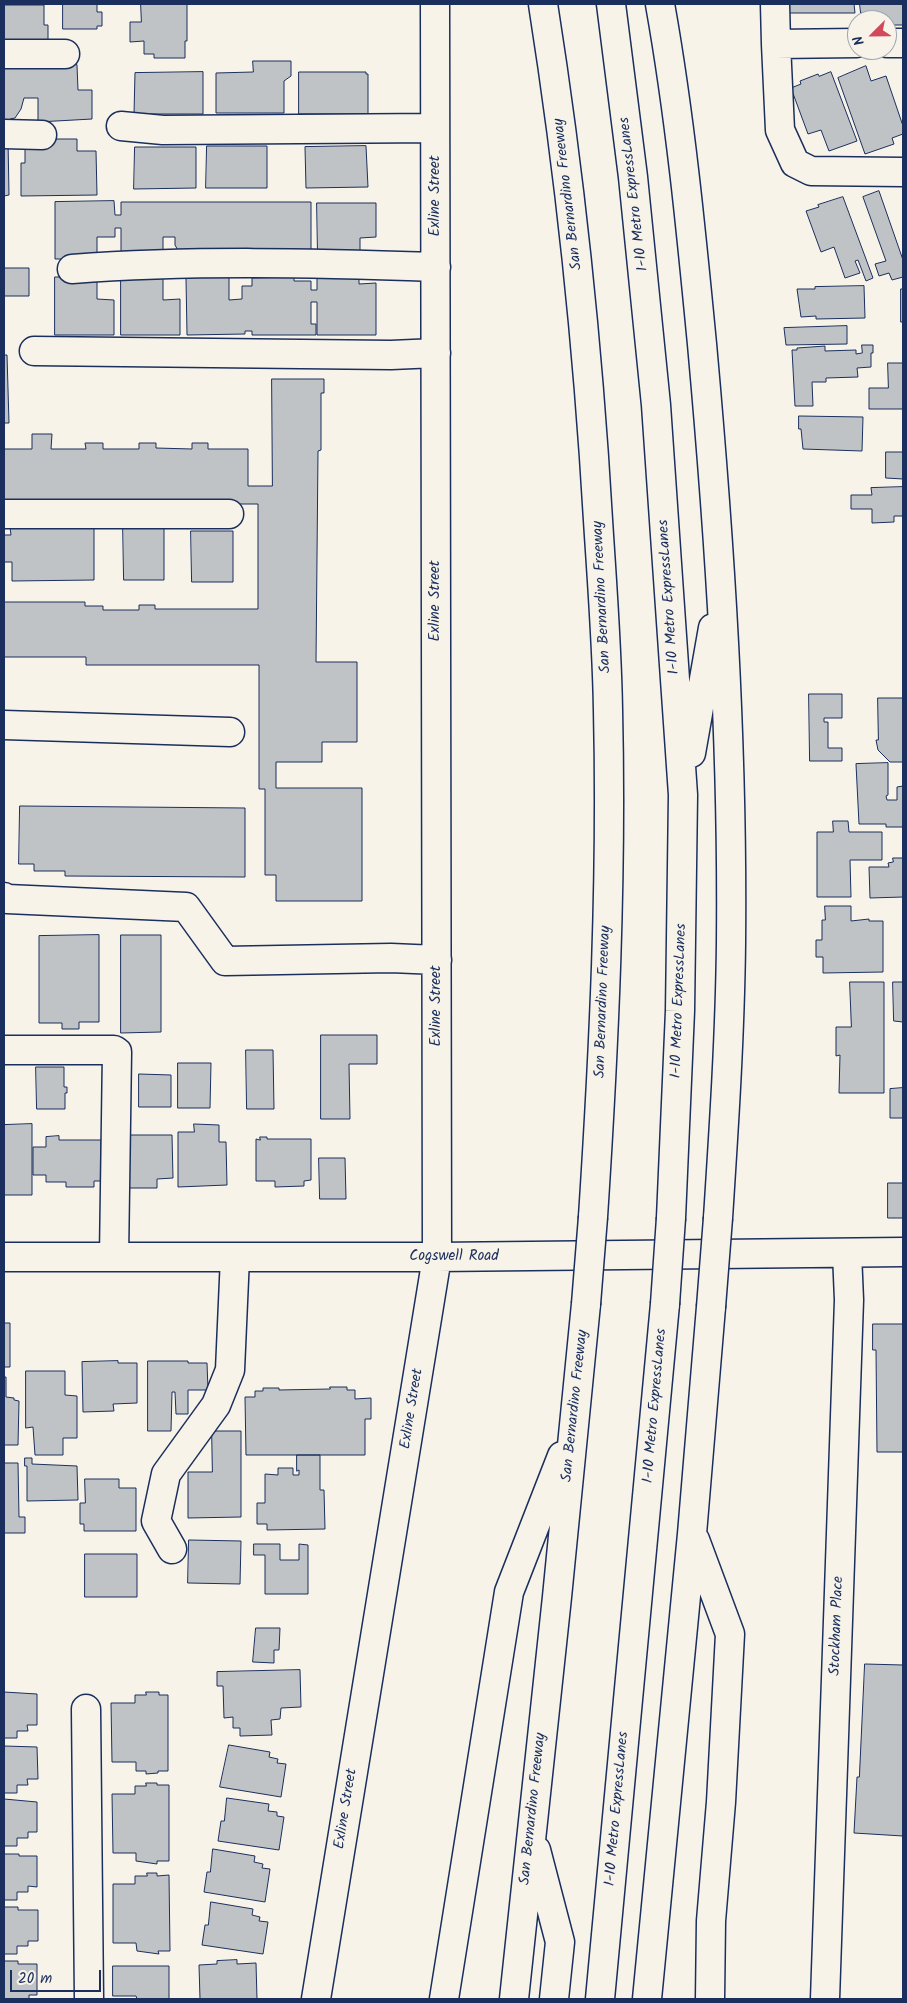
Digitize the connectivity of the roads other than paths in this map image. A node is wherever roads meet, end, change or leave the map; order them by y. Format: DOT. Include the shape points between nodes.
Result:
graph roads {
  1 [pos="435,4"];
  2 [pos="543,4"];
  3 [pos="611,4"];
  4 [pos="660,4"];
  5 [pos="775,4"];
  6 [pos="847,43"];
  7 [pos="776,44"];
  8 [pos="4,54"];
  9 [pos="65,54"];
  10 [pos="121,126"];
  11 [pos="435,128"];
  12 [pos="4,134"];
  13 [pos="42,135"];
  14 [pos="903,172"];
  15 [pos="436,267"];
  16 [pos="72,269"];
  17 [pos="34,351"];
  18 [pos="436,353"];
  19 [pos="4,514"];
  20 [pos="229,514"];
  21 [pos="721,584"];
  22 [pos="4,725"];
  23 [pos="230,732"];
  24 [pos="683,795"];
  25 [pos="4,896"];
  26 [pos="437,960"];
  27 [pos="4,1050"];
  28 [pos="903,1252"];
  29 [pos="847,1253"];
  30 [pos="4,1257"];
  31 [pos="114,1257"];
  32 [pos="235,1257"];
  33 [pos="438,1257"];
  34 [pos="574,1424"];
  35 [pos="692,1534"];
  36 [pos="172,1549"];
  37 [pos="86,1709"];
  38 [pos="532,1832"];
  39 [pos="89,1999"];
  40 [pos="316,1999"];
  41 [pos="444,1999"];
  42 [pos="514,1999"];
  43 [pos="554,1999"];
  44 [pos="600,1999"];
  45 [pos="647,1999"];
  46 [pos="710,1999"];
  47 [pos="825,1999"];
  1 -- 11 [label="main road, Exline Street"];
  2 -- 34 [label="main road, San Bernardino Freeway, bridge" via="582,304 592,414 608,708 603,1064"];
  3 -- 24 [label="main road, I-10 Metro ExpressLanes" via="634,186 656,405"];
  4 -- 21 [label="main road" via="687,190"];
  5 -- 7 [label="main road"];
  6 -- 7 [label="main road"];
  7 -- 14 [label="main road" via="780,130 795,162 811,171"];
  8 -- 9 [label="main road"];
  10 -- 11 [label="main road" via="163,130"];
  11 -- 15 [label="main road, Exline Street"];
  12 -- 13 [label="main road"];
  15 -- 16 [label="main road" via="292,263 135,264"];
  15 -- 18 [label="main road, Exline Street"];
  17 -- 18 [label="main road"];
  18 -- 26 [label="main road, Exline Street"];
  19 -- 20 [label="main road"];
  21 -- 24 [label="main road"];
  21 -- 35 [label="main road, bridge" via="731,811 731,944 718,1218"];
  22 -- 23 [label="main road"];
  24 -- 44 [label="main road, I-10 Metro ExpressLanes, bridge" via="680,1012 671,1218"];
  25 -- 26 [label="main road" via="7,899 186,907 225,961"];
  26 -- 33 [label="main road, Exline Street"];
  27 -- 31 [label="main road" via="117,1052"];
  28 -- 29 [label="main road, Cogswell Road"];
  29 -- 33 [label="main road, Cogswell Road"];
  29 -- 47 [label="main road, Stockham Place" via="849,1300"];
  30 -- 31 [label="main road, Cogswell Road"];
  31 -- 32 [label="main road, Cogswell Road"];
  32 -- 33 [label="main road, Cogswell Road"];
  32 -- 36 [label="main road" via="230,1370 216,1405 166,1474 156,1521"];
  33 -- 40 [label="main road, Exline Street"];
  34 -- 38 [label="main road, San Bernardino Freeway"];
  34 -- 41 [label="main road" via="509,1592"];
  35 -- 45 [label="main road"];
  35 -- 46 [label="main road" via="730,1634 711,1921"];
  37 -- 39 [label="main road"];
  38 -- 42 [label="main road, San Bernardino Freeway"];
  38 -- 43 [label="main road" via="560,1942"];
}
